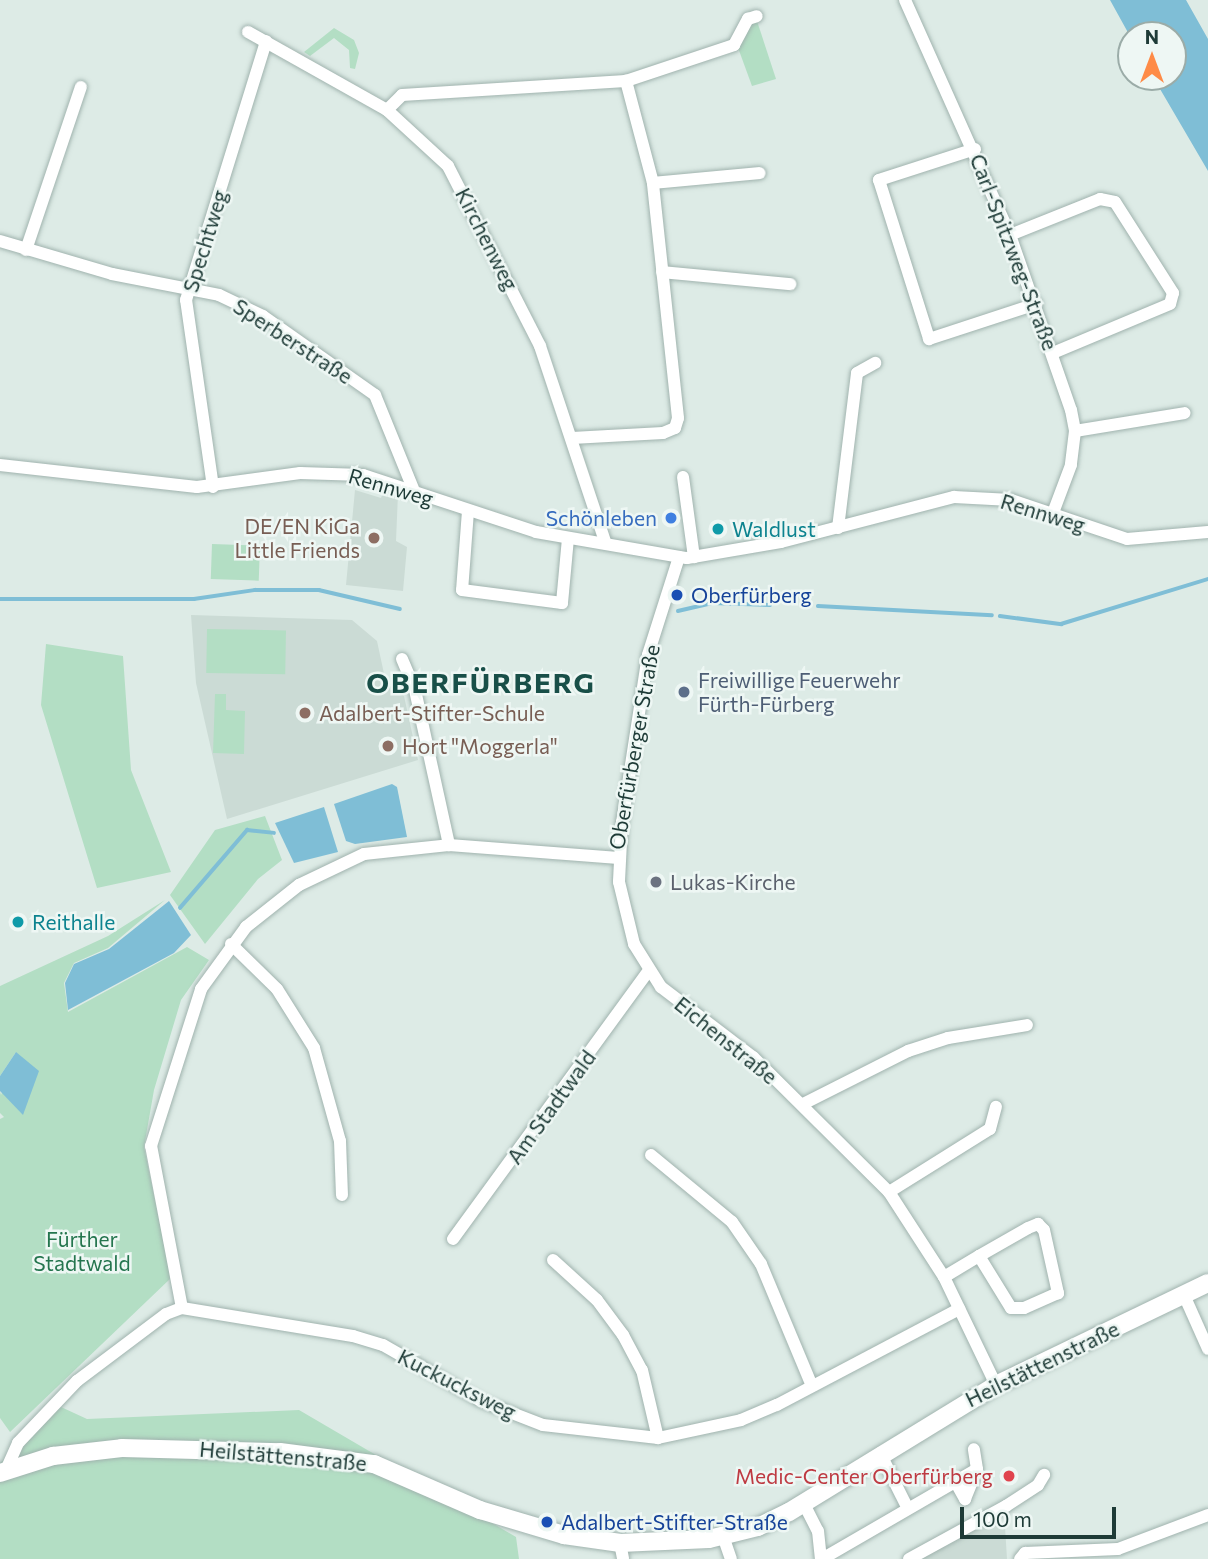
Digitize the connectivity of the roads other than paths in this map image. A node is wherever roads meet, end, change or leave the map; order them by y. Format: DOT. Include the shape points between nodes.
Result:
graph roads {
  1 [pos="905,0"];
  2 [pos="757,16"];
  3 [pos="248,32"];
  4 [pos="266,41"];
  5 [pos="626,81"];
  6 [pos="81,87"];
  7 [pos="387,110"];
  8 [pos="975,149"];
  9 [pos="760,173"];
  10 [pos="653,183"];
  11 [pos="1010,235"];
  12 [pos="0,241"];
  13 [pos="26,250"];
  14 [pos="662,272"];
  15 [pos="790,284"];
  16 [pos="189,289"];
  17 [pos="1036,304"];
  18 [pos="1053,353"];
  19 [pos="875,363"];
  20 [pos="1185,413"];
  21 [pos="1074,431"];
  22 [pos="572,438"];
  23 [pos="0,465"];
  24 [pos="683,477"];
  25 [pos="213,487"];
  26 [pos="414,491"];
  27 [pos="468,511"];
  28 [pos="1054,513"];
  29 [pos="838,528"];
  30 [pos="1208,531"];
  31 [pos="568,538"];
  32 [pos="605,541"];
  33 [pos="679,557"];
  34 [pos="694,558"];
  35 [pos="402,659"];
  36 [pos="449,845"];
  37 [pos="619,858"];
  38 [pos="232,944"];
  39 [pos="648,972"];
  40 [pos="1027,1025"];
  41 [pos="803,1104"];
  42 [pos="996,1107"];
  43 [pos="651,1155"];
  44 [pos="890,1192"];
  45 [pos="342,1195"];
  46 [pos="453,1239"];
  47 [pos="979,1256"];
  48 [pos="553,1260"];
  49 [pos="944,1277"];
  50 [pos="1208,1283"];
  51 [pos="1184,1295"];
  52 [pos="182,1308"];
  53 [pos="958,1309"];
  54 [pos="1208,1349"];
  55 [pos="996,1385"];
  56 [pos="812,1386"];
  57 [pos="658,1438"];
  58 [pos="974,1449"];
  59 [pos="880,1452"];
  60 [pos="977,1469"];
  61 [pos="3,1471"];
  62 [pos="1044,1475"];
  63 [pos="956,1481"];
  64 [pos="965,1499"];
  65 [pos="803,1504"];
  66 [pos="907,1507"];
  67 [pos="1208,1515"];
  68 [pos="977,1522"];
  69 [pos="723,1536"];
  70 [pos="622,1551"];
  71 [pos="731,1559"];
  72 [pos="821,1559"];
  73 [pos="909,1559"];
  74 [pos="1020,1559"];
  1 -- 8 [label="street, Carl-Spitzweg-Straße"];
  2 -- 5 [label="street" via="748,19 734,45"];
  3 -- 4 [label="street, Kirchenweg"];
  4 -- 7 [label="street, Kirchenweg"];
  4 -- 16 [label="street, Spechtweg"];
  5 -- 7 [label="street" via="402,95"];
  5 -- 10 [label="street"];
  6 -- 13 [label="street"];
  7 -- 22 [label="street, Kirchenweg" via="448,166 464,191 540,346"];
  8 -- 11 [label="street, Carl-Spitzweg-Straße"];
  8 -- 17 [label="street" via="879,180 929,339"];
  9 -- 10 [label="street"];
  10 -- 14 [label="street"];
  11 -- 17 [label="street, Carl-Spitzweg-Straße"];
  11 -- 18 [label="street" via="1100,199 1115,202 1173,293 1170,304"];
  12 -- 13 [label="street, Sperberstraße"];
  13 -- 16 [label="street, Sperberstraße"];
  14 -- 15 [label="street"];
  14 -- 22 [label="street" via="678,411 675,428 663,433"];
  16 -- 25 [label="street, Spechtweg" via="187,312"];
  16 -- 26 [label="street, Sperberstraße" via="243,305 375,395"];
  17 -- 18 [label="street, Carl-Spitzweg-Straße"];
  18 -- 21 [label="street, Carl-Spitzweg-Straße"];
  19 -- 29 [label="street" via="857,373"];
  20 -- 21 [label="street"];
  21 -- 28 [label="street, Carl-Spitzweg-Straße" via="1071,465"];
  22 -- 32 [label="street, Kirchenweg"];
  23 -- 25 [label="street, Rennweg" via="162,486"];
  24 -- 34 [label="street"];
  25 -- 26 [label="street, Rennweg" via="334,472 363,475"];
  26 -- 27 [label="street, Rennweg"];
  27 -- 31 [label="street, Rennweg"];
  27 -- 31 [label="street" via="462,590 562,603"];
  28 -- 29 [label="street, Rennweg" via="1011,500 954,497"];
  28 -- 30 [label="street, Rennweg" via="1127,539"];
  29 -- 34 [label="street, Rennweg"];
  31 -- 32 [label="street, Rennweg"];
  32 -- 33 [label="street, Rennweg"];
  33 -- 34 [label="street, Rennweg"];
  33 -- 37 [label="street, Oberfürberger Straße" via="648,655"];
  35 -- 36 [label="street" via="415,690"];
  36 -- 37 [label="street, Oberfürberger Straße"];
  36 -- 38 [label="street, Oberfürberger Straße" via="387,850 341,863 271,905"];
  37 -- 39 [label="street, Eichenstraße" via="622,906"];
  38 -- 45 [label="street" via="277,989 314,1048 340,1141"];
  38 -- 52 [label="street, Oberfürberger Straße" via="201,989 151,1146"];
  39 -- 41 [label="street, Eichenstraße" via="676,1001 753,1057"];
  39 -- 46 [label="street, Am Stadtwald"];
  40 -- 41 [label="street" via="948,1038 908,1051"];
  41 -- 44 [label="street, Eichenstraße"];
  42 -- 44 [label="street" via="990,1129"];
  43 -- 56 [label="street" via="732,1223 761,1264"];
  44 -- 49 [label="street, Eichenstraße"];
  47 -- 47 [label="street" via="1011,1308 1024,1308 1058,1293 1044,1230 1038,1224"];
  47 -- 49 [label="street"];
  48 -- 57 [label="street" via="597,1300 623,1335 642,1370"];
  49 -- 53 [label="street, Eichenstraße"];
  50 -- 51 [label="street, Heilstättenstraße"];
  51 -- 54 [label="street"];
  51 -- 55 [label="street, Heilstättenstraße"];
  52 -- 57 [label="street, Kuckucksweg" via="353,1336 383,1345 481,1401 534,1422 577,1432"];
  52 -- 61 [label="street" via="166,1314 78,1381 18,1443"];
  53 -- 55 [label="street, Eichenstraße"];
  53 -- 56 [label="street, Kuckucksweg"];
  55 -- 59 [label="street, Heilstättenstraße"];
  56 -- 57 [label="street, Kuckucksweg" via="741,1420"];
  58 -- 60 [label="street"];
  59 -- 65 [label="street, Heilstättenstraße"];
  59 -- 66 [label="street"];
  60 -- 63 [label="street"];
  60 -- 64 [label="street"];
  61 -- 70 [label="street, Heilstättenstraße" via="53,1456 122,1448 280,1451 374,1464 521,1526"];
  62 -- 68 [label="street" via="1038,1485"];
  63 -- 64 [label="street"];
  63 -- 66 [label="street"];
  64 -- 68 [label="street"];
  65 -- 69 [label="street, Heilstättenstraße" via="758,1527"];
  65 -- 72 [label="street" via="818,1531"];
  66 -- 72 [label="street"];
  67 -- 74 [label="street" via="1118,1549 1025,1553"];
  68 -- 73 [label="street"];
  69 -- 70 [label="street, Heilstättenstraße"];
  69 -- 71 [label="street"];
}
